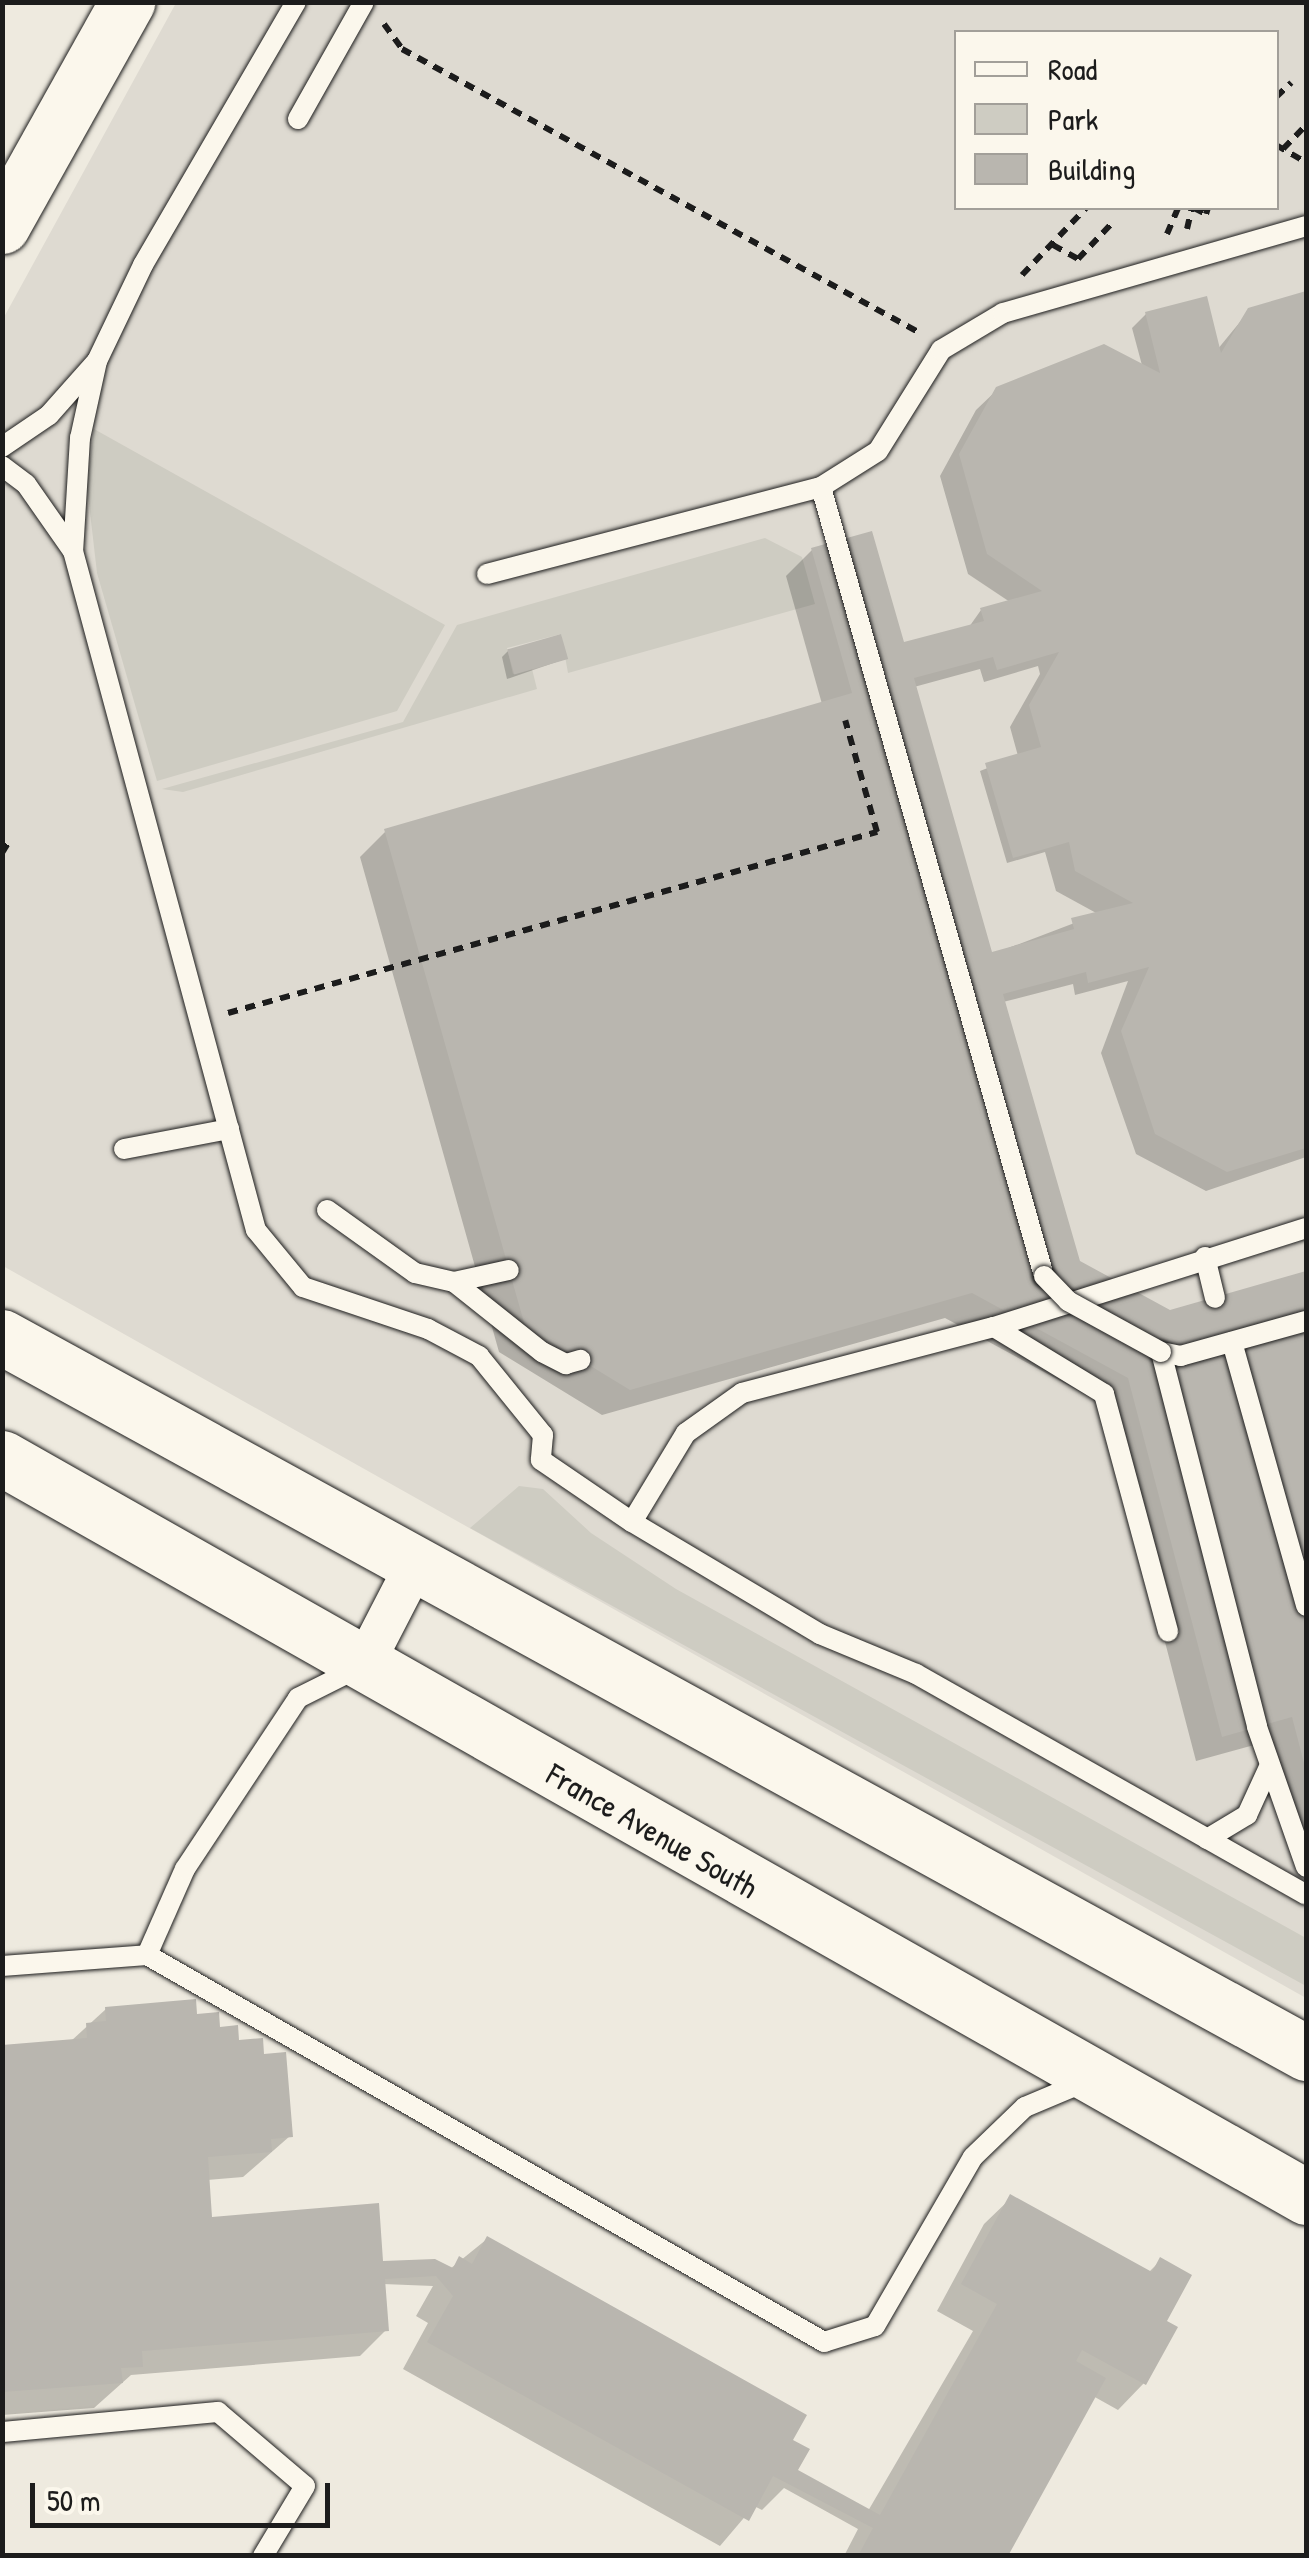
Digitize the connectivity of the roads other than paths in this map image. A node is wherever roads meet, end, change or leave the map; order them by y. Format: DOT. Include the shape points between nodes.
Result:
graph roads {
  1 [pos="128,2"];
  2 [pos="296,2"];
  3 [pos="364,2"];
  4 [pos="298,119"];
  5 [pos="2,226"];
  6 [pos="1306,226"];
  7 [pos="97,361"];
  8 [pos="2,447"];
  9 [pos="2,466"];
  10 [pos="820,487"];
  11 [pos="72,550"];
  12 [pos="486,574"];
  13 [pos="229,1129"];
  14 [pos="124,1149"];
  15 [pos="327,1210"];
  16 [pos="1305,1232"];
  17 [pos="1205,1257"];
  18 [pos="509,1270"];
  19 [pos="454,1282"];
  20 [pos="1215,1298"];
  21 [pos="1306,1321"];
  22 [pos="994,1327"];
  23 [pos="2,1338"];
  24 [pos="1232,1342"];
  25 [pos="1161,1352"];
  26 [pos="580,1360"];
  27 [pos="2,1458"];
  28 [pos="632,1522"];
  29 [pos="414,1567"];
  30 [pos="1306,1606"];
  31 [pos="1168,1632"];
  32 [pos="362,1666"];
  33 [pos="1269,1768"];
  34 [pos="1208,1839"];
  35 [pos="1306,1867"];
  36 [pos="1306,1895"];
  37 [pos="147,1955"];
  38 [pos="2,1966"];
  39 [pos="1306,2053"];
  40 [pos="1093,2078"];
  41 [pos="1306,2197"];
  42 [pos="2,2432"];
  43 [pos="263,2556"];
  1 -- 5 [label="main road"];
  2 -- 7 [label="lane" via="143,265"];
  3 -- 4 [label="lane"];
  6 -- 10 [label="lane" via="1004,313 942,350 878,451"];
  7 -- 8 [label="lane" via="49,415"];
  7 -- 11 [label="lane" via="80,438"];
  9 -- 11 [label="lane" via="26,484"];
  10 -- 12 [label="lane"];
  10 -- 25 [label="lane, bridge" via="1044,1276 1068,1300"];
  11 -- 13 [label="lane"];
  13 -- 14 [label="lane"];
  13 -- 28 [label="lane" via="256,1230 303,1287 428,1328 479,1356 543,1435 541,1460"];
  15 -- 19 [label="lane" via="415,1273"];
  16 -- 17 [label="lane"];
  17 -- 20 [label="lane"];
  17 -- 22 [label="lane"];
  18 -- 19 [label="lane"];
  19 -- 26 [label="lane" via="542,1352 566,1364"];
  21 -- 24 [label="lane"];
  22 -- 28 [label="lane" via="718,1404 672,1451"];
  22 -- 31 [label="lane" via="1104,1394"];
  23 -- 29 [label="main road"];
  24 -- 25 [label="lane" via="1182,1356"];
  24 -- 30 [label="lane"];
  25 -- 33 [label="lane"];
  27 -- 32 [label="main road, France Avenue South"];
  28 -- 34 [label="lane" via="820,1634 916,1674"];
  29 -- 32 [label="street"];
  29 -- 39 [label="main road"];
  32 -- 37 [label="lane" via="298,1698 184,1869"];
  32 -- 40 [label="main road, France Avenue South"];
  33 -- 34 [label="lane" via="1247,1814"];
  33 -- 35 [label="lane"];
  34 -- 36 [label="lane"];
  37 -- 38 [label="lane"];
  37 -- 40 [label="lane" via="824,2342 875,2326 973,2157 1025,2107"];
  40 -- 41 [label="main road, France Avenue South"];
  42 -- 43 [label="lane" via="218,2412 305,2486"];
}
